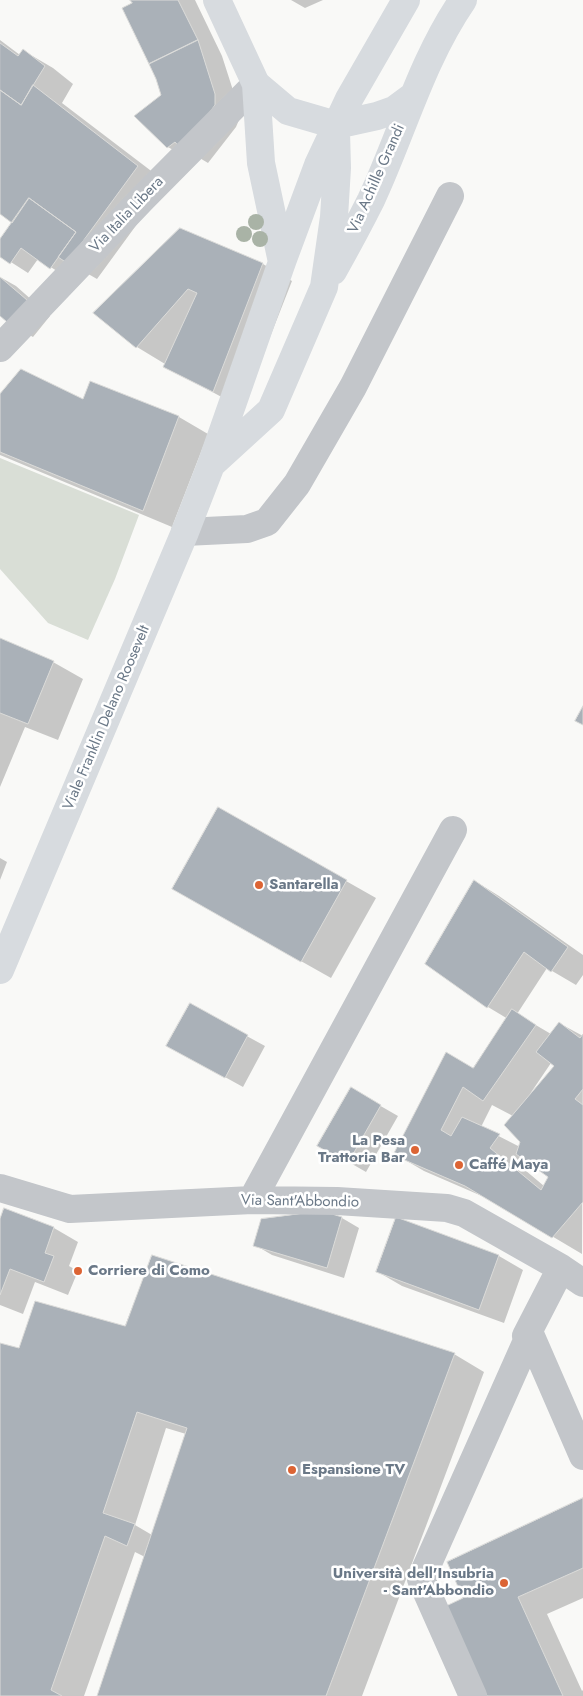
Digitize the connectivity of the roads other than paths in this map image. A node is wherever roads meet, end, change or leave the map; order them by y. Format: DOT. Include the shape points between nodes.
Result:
graph roads {
  1 [pos="217,0"];
  2 [pos="406,0"];
  3 [pos="463,0"];
  4 [pos="256,84"];
  5 [pos="413,96"];
  6 [pos="336,125"];
  7 [pos="450,196"];
  8 [pos="282,262"];
  9 [pos="324,287"];
  10 [pos="0,348"];
  11 [pos="211,465"];
  12 [pos="185,532"];
  13 [pos="453,830"];
  14 [pos="0,970"];
  15 [pos="0,1188"];
  16 [pos="252,1200"];
  17 [pos="561,1268"];
  18 [pos="583,1283"];
  19 [pos="530,1334"];
  20 [pos="583,1456"];
  21 [pos="473,1696"];
  1 -- 4 [label="main road"];
  2 -- 6 [label="main road"];
  3 -- 5 [label="main road, Via Achille Grandi" via="451,17"];
  4 -- 6 [label="main road" via="288,111"];
  4 -- 8 [label="main road" via="261,163"];
  4 -- 10 [label="street, Via Italia Libera"];
  5 -- 6 [label="main road, Via Achille Grandi" via="394,110"];
  5 -- 9 [label="main road, Via Achille Grandi" via="371,200"];
  6 -- 8 [label="main road, Viale Franklin Delano Roosevelt"];
  6 -- 9 [label="main road, Viale Franklin Delano Roosevelt" via="334,217"];
  7 -- 12 [label="street" via="353,387 297,484 268,522 247,530"];
  8 -- 11 [label="main road, Viale Franklin Delano Roosevelt"];
  9 -- 11 [label="main road, Viale Franklin Delano Roosevelt" via="271,410"];
  11 -- 12 [label="main road, Viale Franklin Delano Roosevelt"];
  12 -- 14 [label="main road, Viale Franklin Delano Roosevelt"];
  13 -- 16 [label="street"];
  15 -- 16 [label="street, Via Sant'Abbondio" via="70,1209"];
  16 -- 17 [label="street, Via Sant'Abbondio" via="447,1208 464,1213"];
  17 -- 18 [label="street, Via Sant'Abbondio"];
  17 -- 19 [label="street" via="526,1336"];
  19 -- 20 [label="street"];
  19 -- 21 [label="street" via="421,1579"];
}
